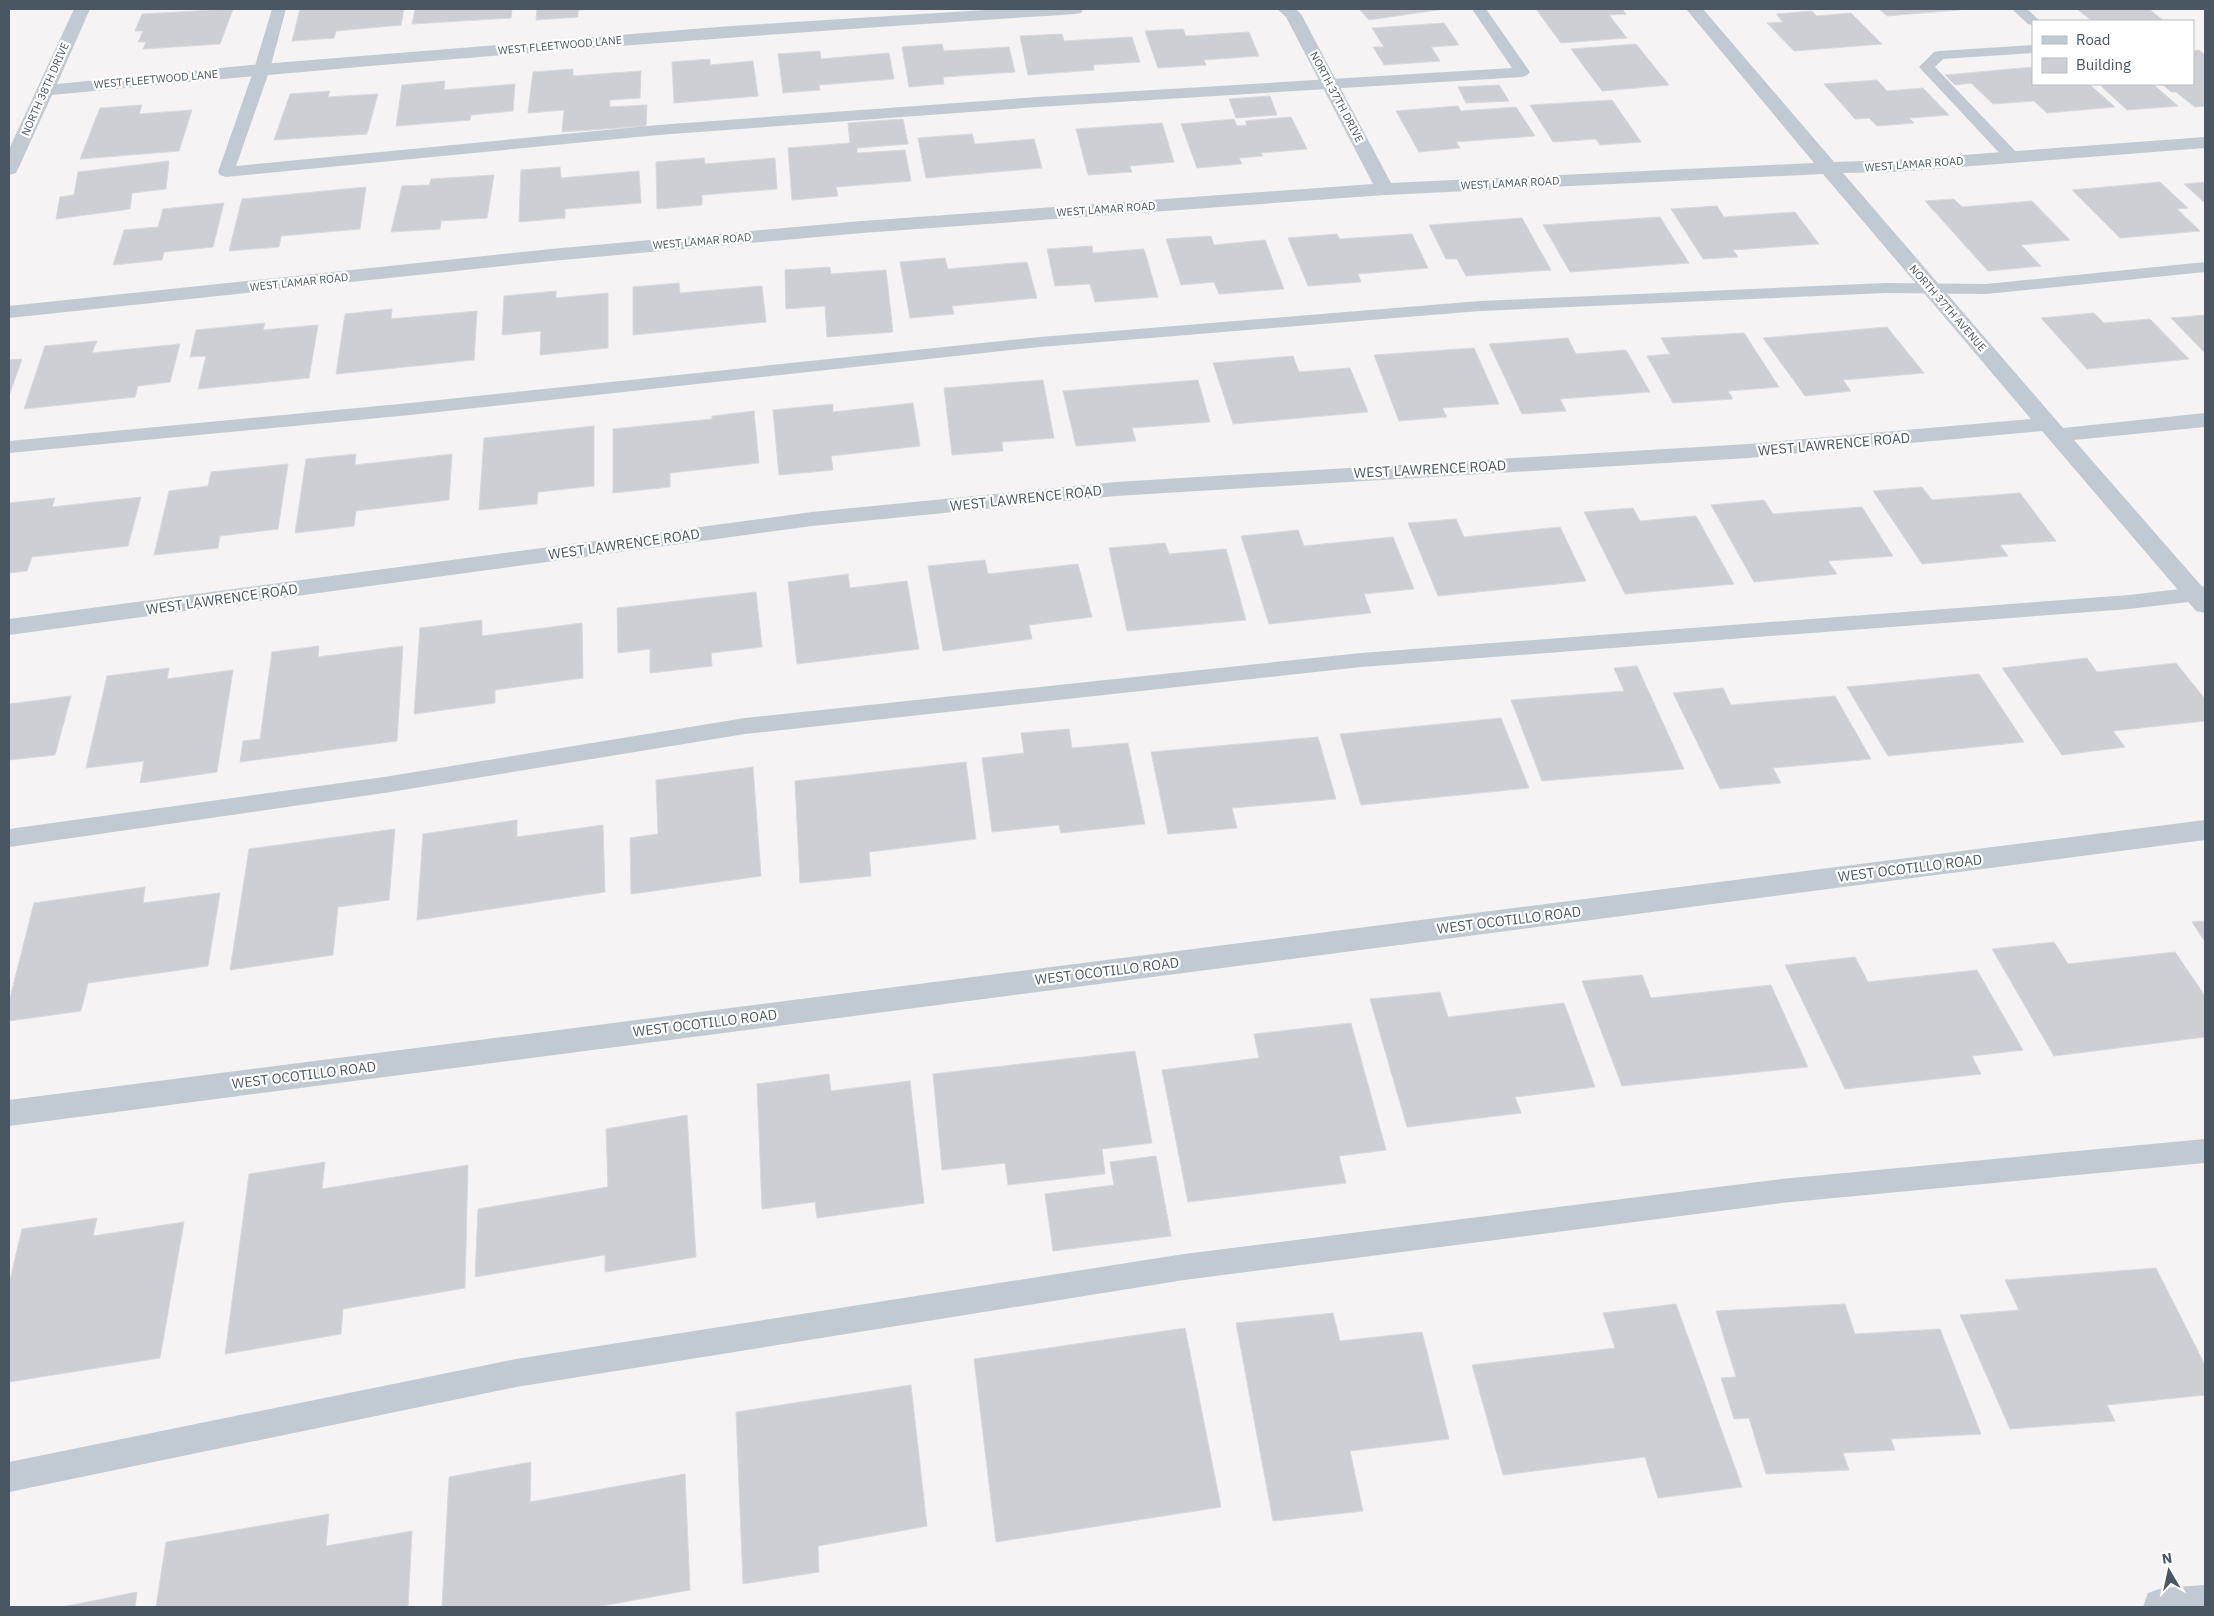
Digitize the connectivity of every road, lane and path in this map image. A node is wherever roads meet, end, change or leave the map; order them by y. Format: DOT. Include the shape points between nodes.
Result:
graph roads {
  1 [pos="82,9"];
  2 [pos="279,9"];
  3 [pos="1075,9"];
  4 [pos="1285,9"];
  5 [pos="1479,9"];
  6 [pos="1694,9"];
  7 [pos="2019,9"];
  8 [pos="2032,20"];
  9 [pos="2032,49"];
  10 [pos="262,69"];
  11 [pos="1330,85"];
  12 [pos="45,90"];
  13 [pos="2205,142"];
  14 [pos="2012,157"];
  15 [pos="1830,168"];
  16 [pos="9,169"];
  17 [pos="1385,189"];
  18 [pos="2205,267"];
  19 [pos="1930,288"];
  20 [pos="9,312"];
  21 [pos="2205,420"];
  22 [pos="2053,429"];
  23 [pos="9,446"];
  24 [pos="2202,597"];
  25 [pos="9,627"];
  26 [pos="2205,830"];
  27 [pos="9,838"];
  28 [pos="9,1113"];
  29 [pos="2205,1151"];
  30 [pos="9,1477"];
  31 [pos="2205,1604"];
  32 [pos="2162,1607"];
  1 -- 12 [label="street, NORTH 38TH DRIVE"];
  2 -- 10 [label="lane"];
  3 -- 10 [label="street, WEST FLEETWOOD LANE" via="731,31"];
  4 -- 11 [label="street, NORTH 37TH DRIVE" via="1293,14"];
  5 -- 11 [label="lane" via="1522,72"];
  6 -- 15 [label="street, NORTH 37TH AVENUE"];
  7 -- 8 [label="lane"];
  9 -- 14 [label="lane" via="1939,55 1926,67"];
  10 -- 11 [label="lane" via="226,172 658,130 1038,102"];
  10 -- 12 [label="street, WEST FLEETWOOD LANE"];
  11 -- 17 [label="street, NORTH 37TH DRIVE"];
  12 -- 16 [label="street, NORTH 38TH DRIVE"];
  13 -- 14 [label="street, WEST LAMAR ROAD"];
  14 -- 15 [label="street, WEST LAMAR ROAD"];
  15 -- 17 [label="street, WEST LAMAR ROAD"];
  15 -- 19 [label="street, NORTH 37TH AVENUE"];
  17 -- 20 [label="street, WEST LAMAR ROAD" via="862,227 551,255"];
  18 -- 19 [label="lane" via="1986,289"];
  19 -- 22 [label="street, NORTH 37TH AVENUE"];
  19 -- 23 [label="lane" via="1480,306 1060,340 410,409"];
  21 -- 22 [label="street, WEST LAWRENCE ROAD"];
  22 -- 24 [label="street, NORTH 37TH AVENUE"];
  22 -- 25 [label="street, WEST LAWRENCE ROAD" via="1116,489 832,517"];
  24 -- 27 [label="lane" via="1361,660 755,725 384,785"];
  26 -- 28 [label="street, WEST OCOTILLO ROAD"];
  29 -- 30 [label="lane" via="1781,1191 1184,1267 516,1373"];
  31 -- 32 [label="street"];
}
